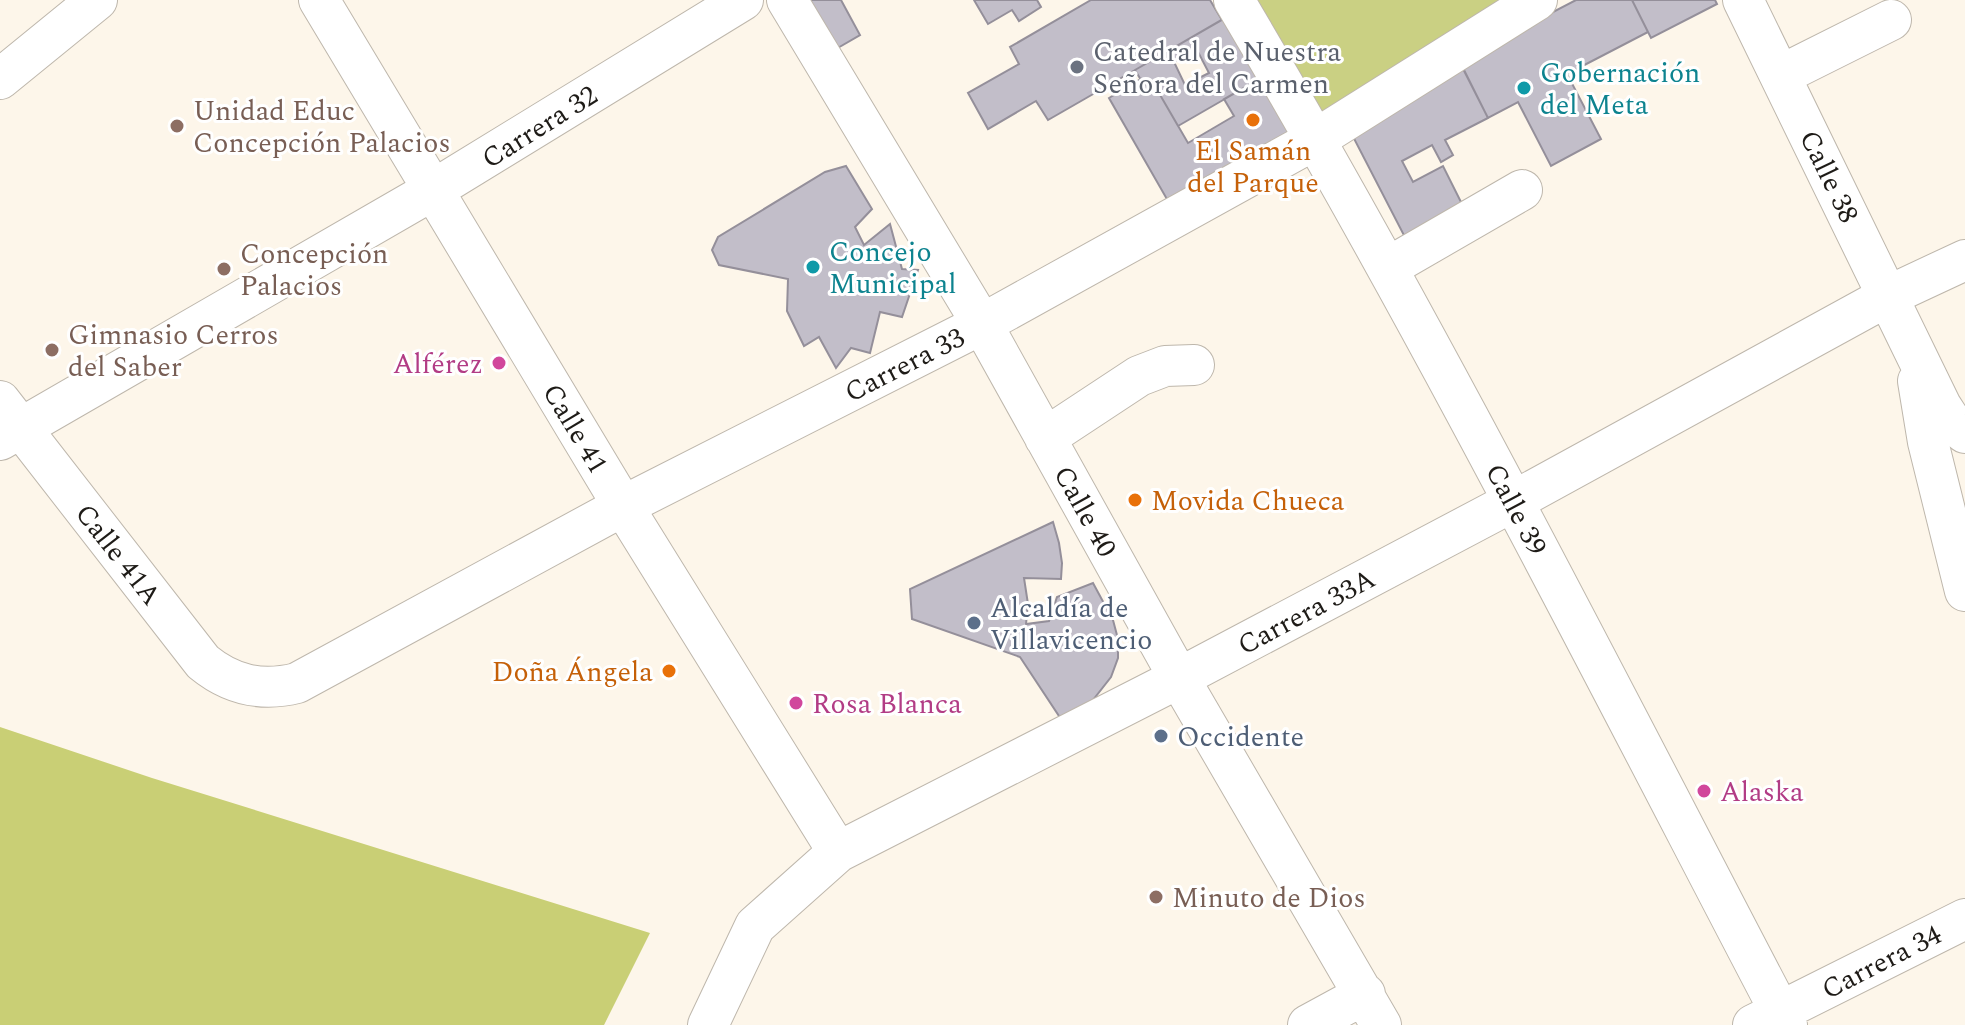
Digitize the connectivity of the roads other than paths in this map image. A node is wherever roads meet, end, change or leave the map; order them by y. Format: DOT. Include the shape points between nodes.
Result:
graph roads {
  1 [pos="97,0"];
  2 [pos="319,0"];
  3 [pos="743,0"];
  4 [pos="787,0"];
  5 [pos="1234,0"];
  6 [pos="1537,0"];
  7 [pos="1743,0"];
  8 [pos="1891,20"];
  9 [pos="1781,75"];
  10 [pos="0,79"];
  11 [pos="1316,139"];
  12 [pos="433,190"];
  13 [pos="1522,190"];
  14 [pos="1965,260"];
  15 [pos="1387,268"];
  16 [pos="1888,296"];
  17 [pos="982,324"];
  18 [pos="1914,354"];
  19 [pos="1194,365"];
  20 [pos="7,423"];
  21 [pos="1965,433"];
  22 [pos="1045,438"];
  23 [pos="1514,501"];
  24 [pos="623,506"];
  25 [pos="1965,591"];
  26 [pos="1179,678"];
  27 [pos="254,687"];
  28 [pos="838,852"];
  29 [pos="1965,919"];
  30 [pos="1373,1010"];
  31 [pos="1774,1020"];
  32 [pos="708,1025"];
  33 [pos="1308,1025"];
  1 -- 10 [label="street"];
  2 -- 12 [label="street, Calle 41"];
  3 -- 12 [label="street, Carrera 32"];
  4 -- 17 [label="street, Calle 40"];
  5 -- 11 [label="street, Calle 39"];
  6 -- 11 [label="street, Carrera 33"];
  7 -- 9 [label="street, Calle 38"];
  8 -- 9 [label="street"];
  9 -- 16 [label="street, Calle 38"];
  11 -- 15 [label="street, Calle 39"];
  11 -- 17 [label="street, Carrera 33"];
  12 -- 20 [label="street, Carrera 32"];
  12 -- 24 [label="street, Calle 41"];
  13 -- 15 [label="street"];
  14 -- 16 [label="street, Carrera 33A"];
  15 -- 23 [label="street, Calle 39"];
  16 -- 18 [label="street, Calle 38"];
  16 -- 23 [label="street, Carrera 33A"];
  17 -- 22 [label="street, Calle 40"];
  17 -- 24 [label="street, Carrera 33"];
  18 -- 21 [label="street, Calle 38" via="1941,406"];
  18 -- 25 [label="street, Calle 38" via="1928,442"];
  19 -- 22 [label="street" via="1165,366 1139,376"];
  20 -- 27 [label="street, Calle 41A" via="203,662 226,678"];
  22 -- 26 [label="street, Calle 40"];
  23 -- 26 [label="street, Carrera 33A"];
  23 -- 31 [label="street, Calle 39"];
  24 -- 27 [label="street, Carrera 33" via="310,677 283,687"];
  24 -- 28 [label="street, Calle 41"];
  26 -- 28 [label="street, Carrera 33A"];
  26 -- 30 [label="street, Calle 40"];
  28 -- 32 [label="street, Carrera 33A" via="755,926"];
  29 -- 31 [label="street, Carrera 34"];
  30 -- 33 [label="street"];
}
